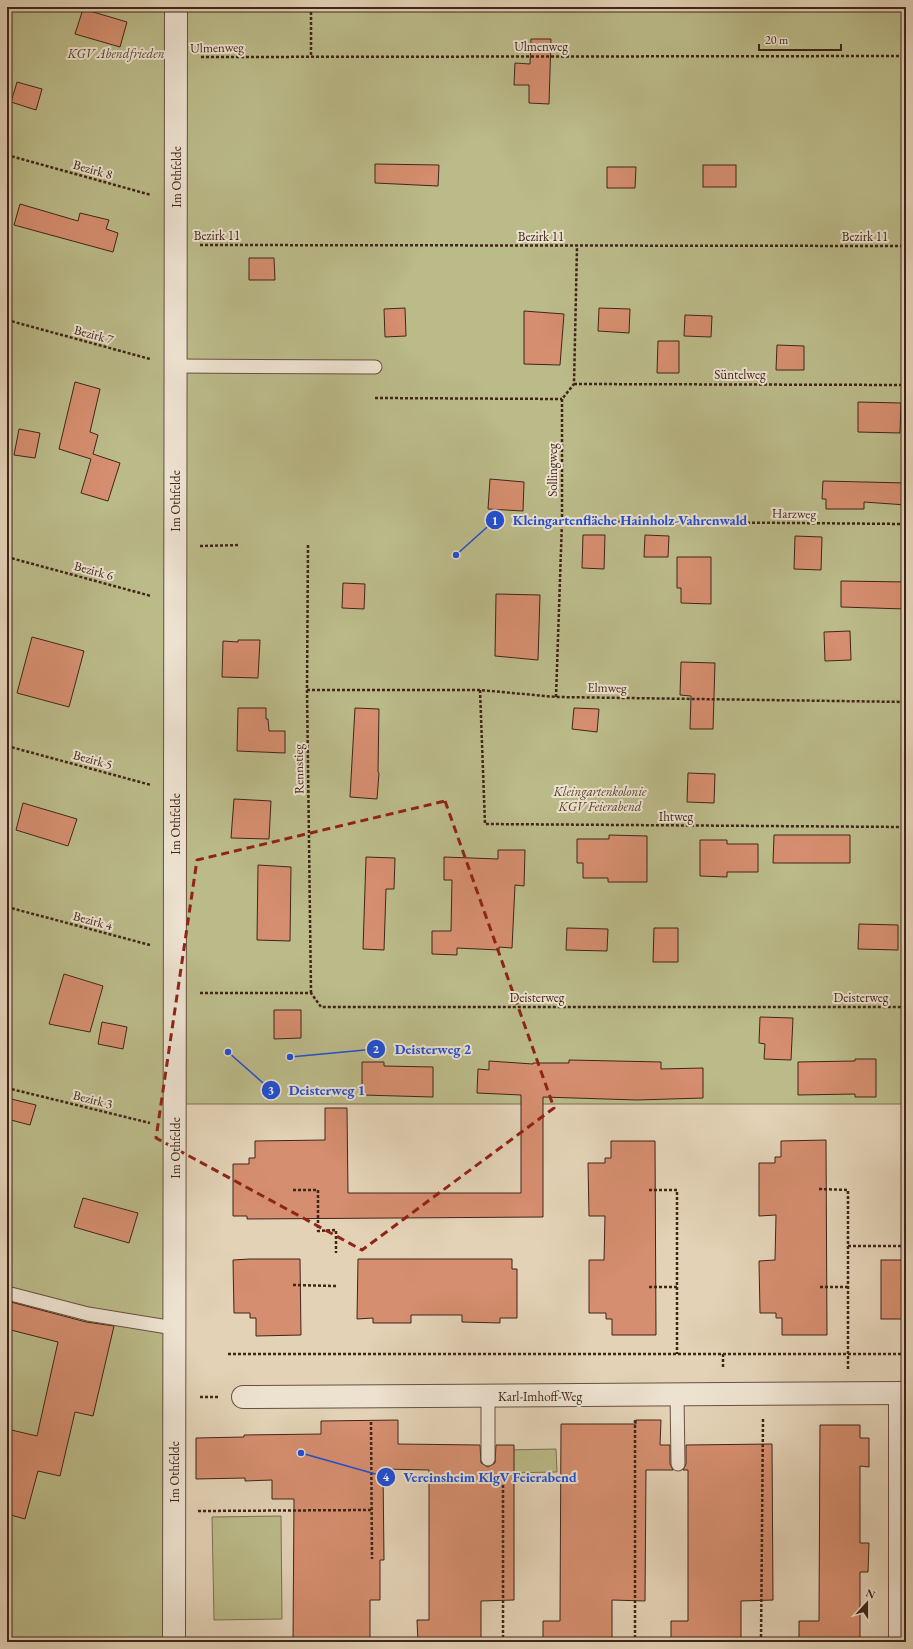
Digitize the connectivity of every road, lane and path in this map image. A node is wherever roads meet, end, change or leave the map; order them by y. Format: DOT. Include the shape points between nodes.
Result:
graph roads {
  1 [pos="176,7"];
  2 [pos="311,7"];
  3 [pos="311,56"];
  4 [pos="906,56"];
  5 [pos="176,57"];
  6 [pos="7,155"];
  7 [pos="175,196"];
  8 [pos="176,245"];
  9 [pos="906,246"];
  10 [pos="577,247"];
  11 [pos="7,320"];
  12 [pos="175,366"];
  13 [pos="375,366"];
  14 [pos="574,384"];
  15 [pos="906,385"];
  16 [pos="375,398"];
  17 [pos="562,399"];
  18 [pos="562,521"];
  19 [pos="906,524"];
  20 [pos="240,545"];
  21 [pos="308,545"];
  22 [pos="176,547"];
  23 [pos="7,557"];
  24 [pos="175,603"];
  25 [pos="307,690"];
  26 [pos="480,690"];
  27 [pos="556,697"];
  28 [pos="906,702"];
  29 [pos="7,746"];
  30 [pos="174,792"];
  31 [pos="906,828"];
  32 [pos="7,907"];
  33 [pos="175,951"];
  34 [pos="311,992"];
  35 [pos="175,994"];
  36 [pos="906,1007"];
  37 [pos="7,1088"];
  38 [pos="175,1126"];
  39 [pos="819,1189"];
  40 [pos="293,1190"];
  41 [pos="649,1190"];
  42 [pos="848,1246"];
  43 [pos="906,1246"];
  44 [pos="336,1253"];
  45 [pos="293,1285"];
  46 [pos="336,1286"];
  47 [pos="649,1287"];
  48 [pos="677,1287"];
  49 [pos="820,1287"];
  50 [pos="848,1287"];
  51 [pos="7,1293"];
  52 [pos="174,1328"];
  53 [pos="228,1354"];
  54 [pos="677,1354"];
  55 [pos="848,1354"];
  56 [pos="906,1354"];
  57 [pos="903,1393"];
  58 [pos="848,1394"];
  59 [pos="677,1395"];
  60 [pos="488,1396"];
  61 [pos="243,1397"];
  62 [pos="174,1398"];
  63 [pos="763,1412"];
  64 [pos="635,1413"];
  65 [pos="371,1414"];
  66 [pos="488,1459"];
  67 [pos="678,1464"];
  68 [pos="503,1469"];
  69 [pos="372,1510"];
  70 [pos="174,1511"];
  71 [pos="372,1559"];
  72 [pos="174,1642"];
  73 [pos="503,1642"];
  74 [pos="635,1642"];
  75 [pos="761,1642"];
  76 [pos="900,1642"];
  1 -- 5 [label="street, Im Othfelde"];
  2 -- 3 [label="path"];
  3 -- 4 [label="path, Ulmenweg"];
  3 -- 5 [label="path, Ulmenweg"];
  5 -- 7 [label="street, Im Othfelde"];
  6 -- 7 [label="path, Bezirk 8" via="150,195"];
  7 -- 8 [label="street, Im Othfelde"];
  8 -- 10 [label="path, Bezirk 11"];
  8 -- 12 [label="street, Im Othfelde"];
  9 -- 10 [label="path, Bezirk 11"];
  10 -- 14 [label="path"];
  11 -- 12 [label="path, Bezirk 7"];
  12 -- 13 [label="lane"];
  12 -- 22 [label="street, Im Othfelde"];
  14 -- 15 [label="path, Süntelweg"];
  14 -- 17 [label="path"];
  16 -- 17 [label="path"];
  17 -- 18 [label="path, Sollingweg"];
  18 -- 19 [label="path, Harzweg"];
  18 -- 27 [label="path, Sollingweg"];
  20 -- 22 [label="path"];
  21 -- 25 [label="path, Rennstieg"];
  22 -- 24 [label="street, Im Othfelde"];
  23 -- 24 [label="path, Bezirk 6"];
  24 -- 30 [label="street, Im Othfelde"];
  25 -- 26 [label="path, Elmweg"];
  25 -- 34 [label="path, Rennstieg"];
  26 -- 27 [label="path, Elmweg"];
  26 -- 31 [label="path, Ihtweg" via="485,824"];
  27 -- 28 [label="path, Elmweg"];
  29 -- 30 [label="path, Bezirk 5"];
  30 -- 33 [label="street, Im Othfelde"];
  32 -- 33 [label="path, Bezirk 4"];
  33 -- 35 [label="street, Im Othfelde"];
  34 -- 35 [label="path"];
  34 -- 36 [label="path, Deisterweg" via="321,1007"];
  35 -- 38 [label="street, Im Othfelde"];
  37 -- 38 [label="path, Bezirk 3" via="152,1123"];
  38 -- 52 [label="street, Im Othfelde"];
  39 -- 42 [label="path" via="848,1190"];
  40 -- 44 [label="path" via="318,1190 318,1231 336,1230"];
  41 -- 48 [label="path" via="677,1190"];
  42 -- 43 [label="path"];
  42 -- 50 [label="path"];
  45 -- 46 [label="path"];
  47 -- 48 [label="path"];
  48 -- 54 [label="path"];
  49 -- 50 [label="path"];
  50 -- 55 [label="path"];
  51 -- 52 [label="lane" via="88,1314"];
  52 -- 62 [label="street, Im Othfelde"];
  53 -- 54 [label="path"];
  54 -- 55 [label="path"];
  55 -- 56 [label="path"];
  55 -- 58 [label="path"];
  57 -- 58 [label="street, Karl-Imhoff-Weg"];
  57 -- 76 [label="street"];
  58 -- 59 [label="street, Karl-Imhoff-Weg"];
  59 -- 60 [label="street, Karl-Imhoff-Weg"];
  59 -- 67 [label="lane"];
  60 -- 61 [label="street, Karl-Imhoff-Weg"];
  60 -- 66 [label="lane"];
  61 -- 62 [label="path"];
  62 -- 70 [label="street, Im Othfelde"];
  63 -- 75 [label="path"];
  64 -- 74 [label="path"];
  65 -- 69 [label="path"];
  68 -- 73 [label="path"];
  69 -- 70 [label="path"];
  69 -- 71 [label="path"];
  70 -- 72 [label="street, Im Othfelde"];
}
